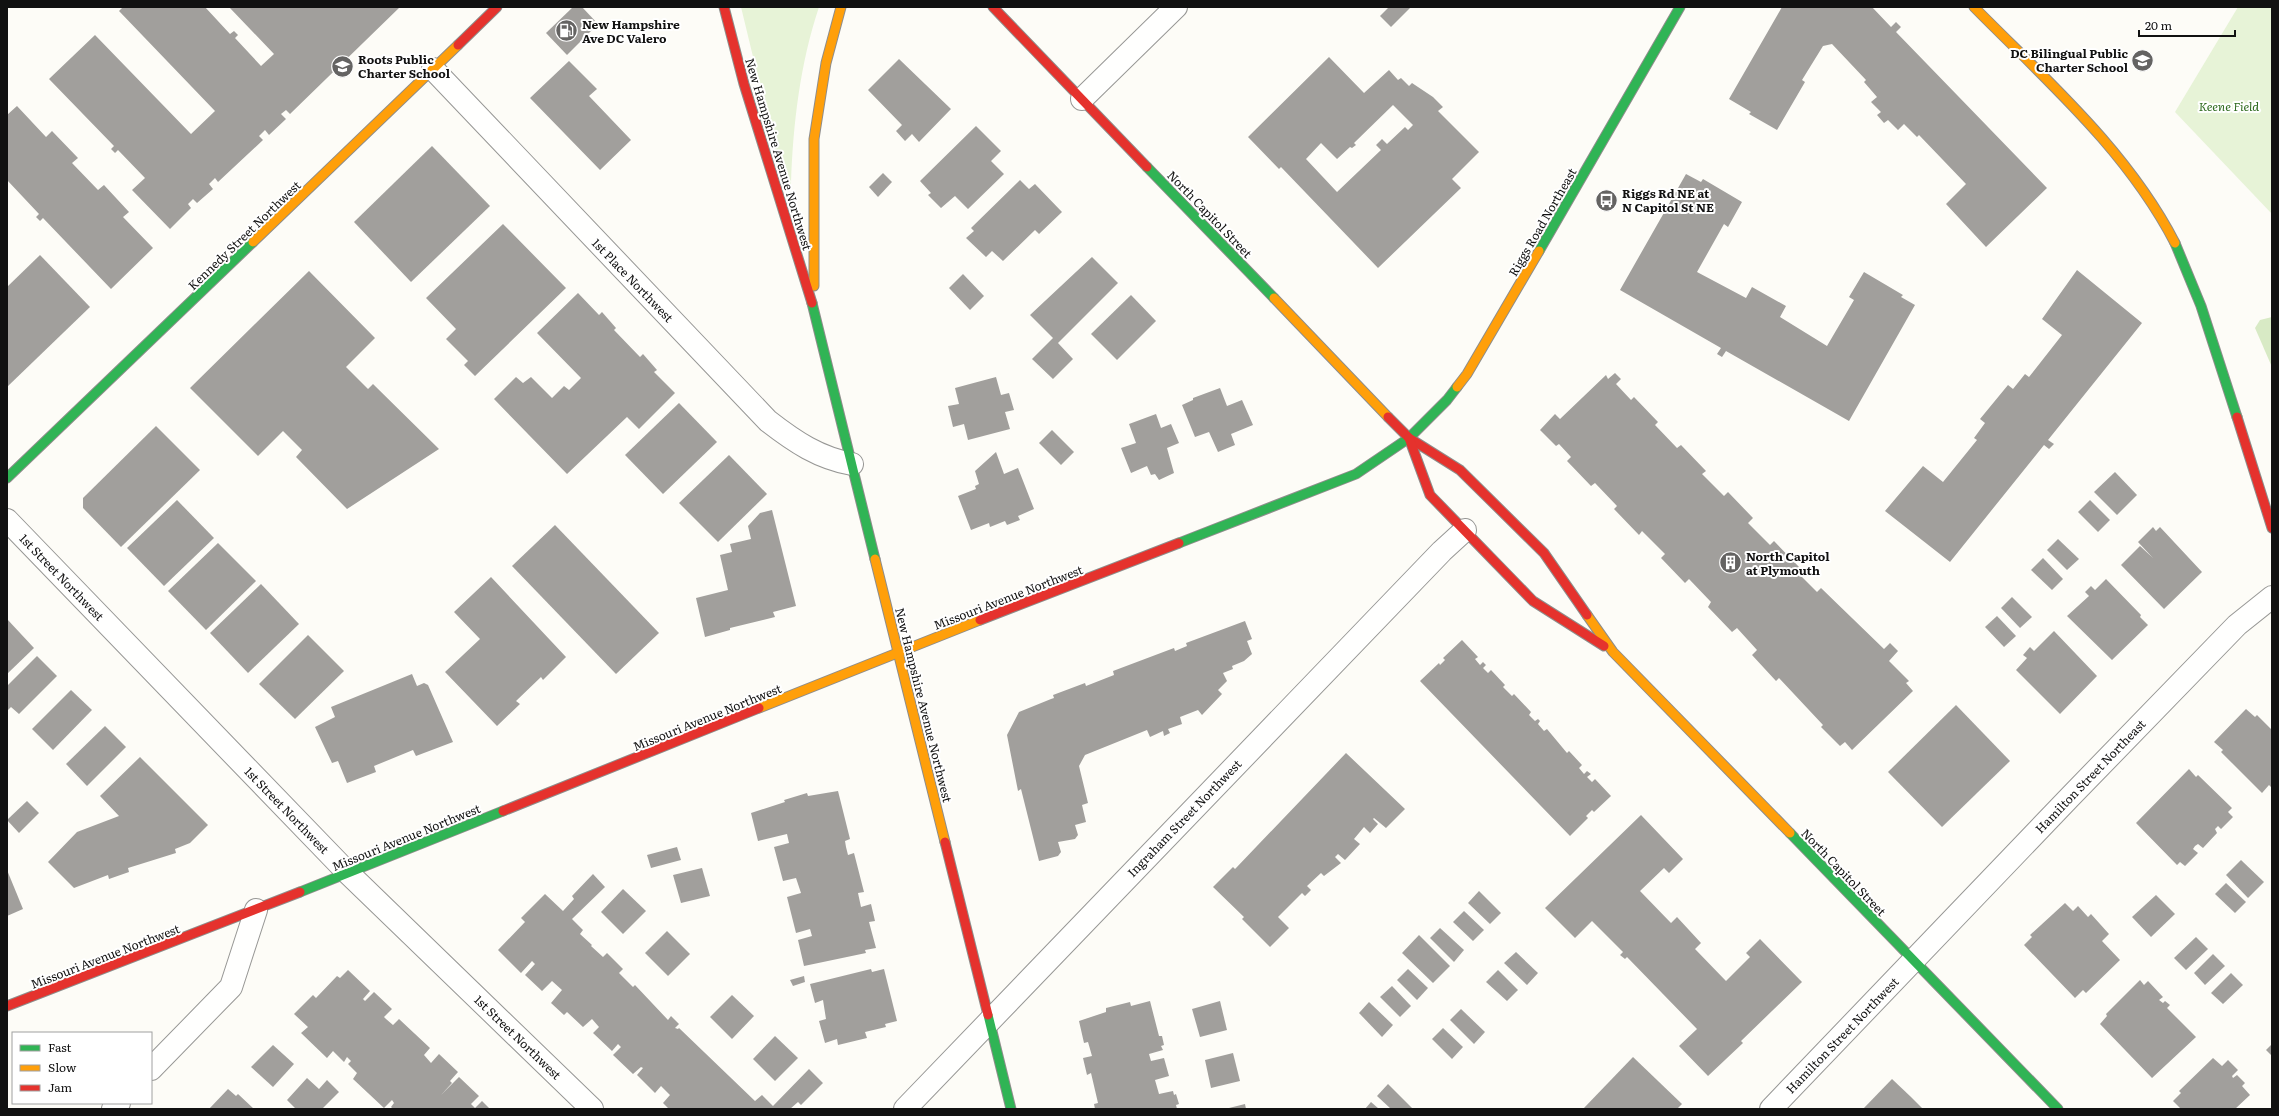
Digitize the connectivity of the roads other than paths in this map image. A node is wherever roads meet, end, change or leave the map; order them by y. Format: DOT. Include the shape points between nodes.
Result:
graph roads {
  1 [pos="497,7"];
  2 [pos="724,7"];
  3 [pos="840,7"];
  4 [pos="993,7"];
  5 [pos="1176,7"];
  6 [pos="1680,7"];
  7 [pos="1974,7"];
  8 [pos="433,69"];
  9 [pos="1082,99"];
  10 [pos="814,307"];
  11 [pos="1409,438"];
  12 [pos="852,464"];
  13 [pos="7,478"];
  14 [pos="7,520"];
  15 [pos="2272,528"];
  16 [pos="1465,530"];
  17 [pos="2272,597"];
  18 [pos="898,652"];
  19 [pos="1613,652"];
  20 [pos="348,873"];
  21 [pos="256,910"];
  22 [pos="1913,960"];
  23 [pos="7,1006"];
  24 [pos="990,1021"];
  25 [pos="152,1068"];
  26 [pos="592,1109"];
  27 [pos="906,1109"];
  28 [pos="1011,1109"];
  29 [pos="1771,1109"];
  30 [pos="2058,1109"];
  1 -- 8 [label="main road, Kennedy Street Northwest"];
  2 -- 10 [label="main road, New Hampshire Avenue Northwest" via="744,84"];
  3 -- 10 [label="main road, New Hampshire Avenue Northwest" via="826,63 814,139"];
  4 -- 9 [label="main road, North Capitol Street"];
  5 -- 9 [label="street"];
  6 -- 11 [label="main road, Riggs Road Northeast" via="1467,374 1447,400"];
  7 -- 15 [label="main road" via="2098,133 2129,170 2160,214 2183,259 2201,306"];
  8 -- 12 [label="street, 1st Place Northwest" via="768,421 790,439 815,454"];
  8 -- 13 [label="main road, Kennedy Street Northwest"];
  9 -- 11 [label="main road, North Capitol Street"];
  10 -- 12 [label="main road, New Hampshire Avenue Northwest"];
  11 -- 16 [label="main road" via="1430,495"];
  11 -- 18 [label="main road, Missouri Avenue Northwest" via="1356,474"];
  11 -- 19 [label="main road" via="1460,470 1544,553"];
  12 -- 18 [label="main road, New Hampshire Avenue Northwest"];
  14 -- 20 [label="street, 1st Street Northwest"];
  16 -- 19 [label="main road" via="1533,601"];
  16 -- 24 [label="street, Ingraham Street Northwest"];
  17 -- 22 [label="street, Hamilton Street Northeast" via="2237,626"];
  18 -- 20 [label="main road, Missouri Avenue Northwest"];
  18 -- 24 [label="main road, New Hampshire Avenue Northwest"];
  19 -- 22 [label="main road, North Capitol Street"];
  20 -- 21 [label="main road, Missouri Avenue Northwest"];
  20 -- 26 [label="street, 1st Street Northwest"];
  21 -- 23 [label="main road, Missouri Avenue Northwest"];
  21 -- 25 [label="street" via="231,987"];
  22 -- 29 [label="street, Hamilton Street Northwest"];
  22 -- 30 [label="main road, North Capitol Street"];
  24 -- 27 [label="street, Ingraham Street Northwest"];
  24 -- 28 [label="main road, New Hampshire Avenue Northwest"];
}
